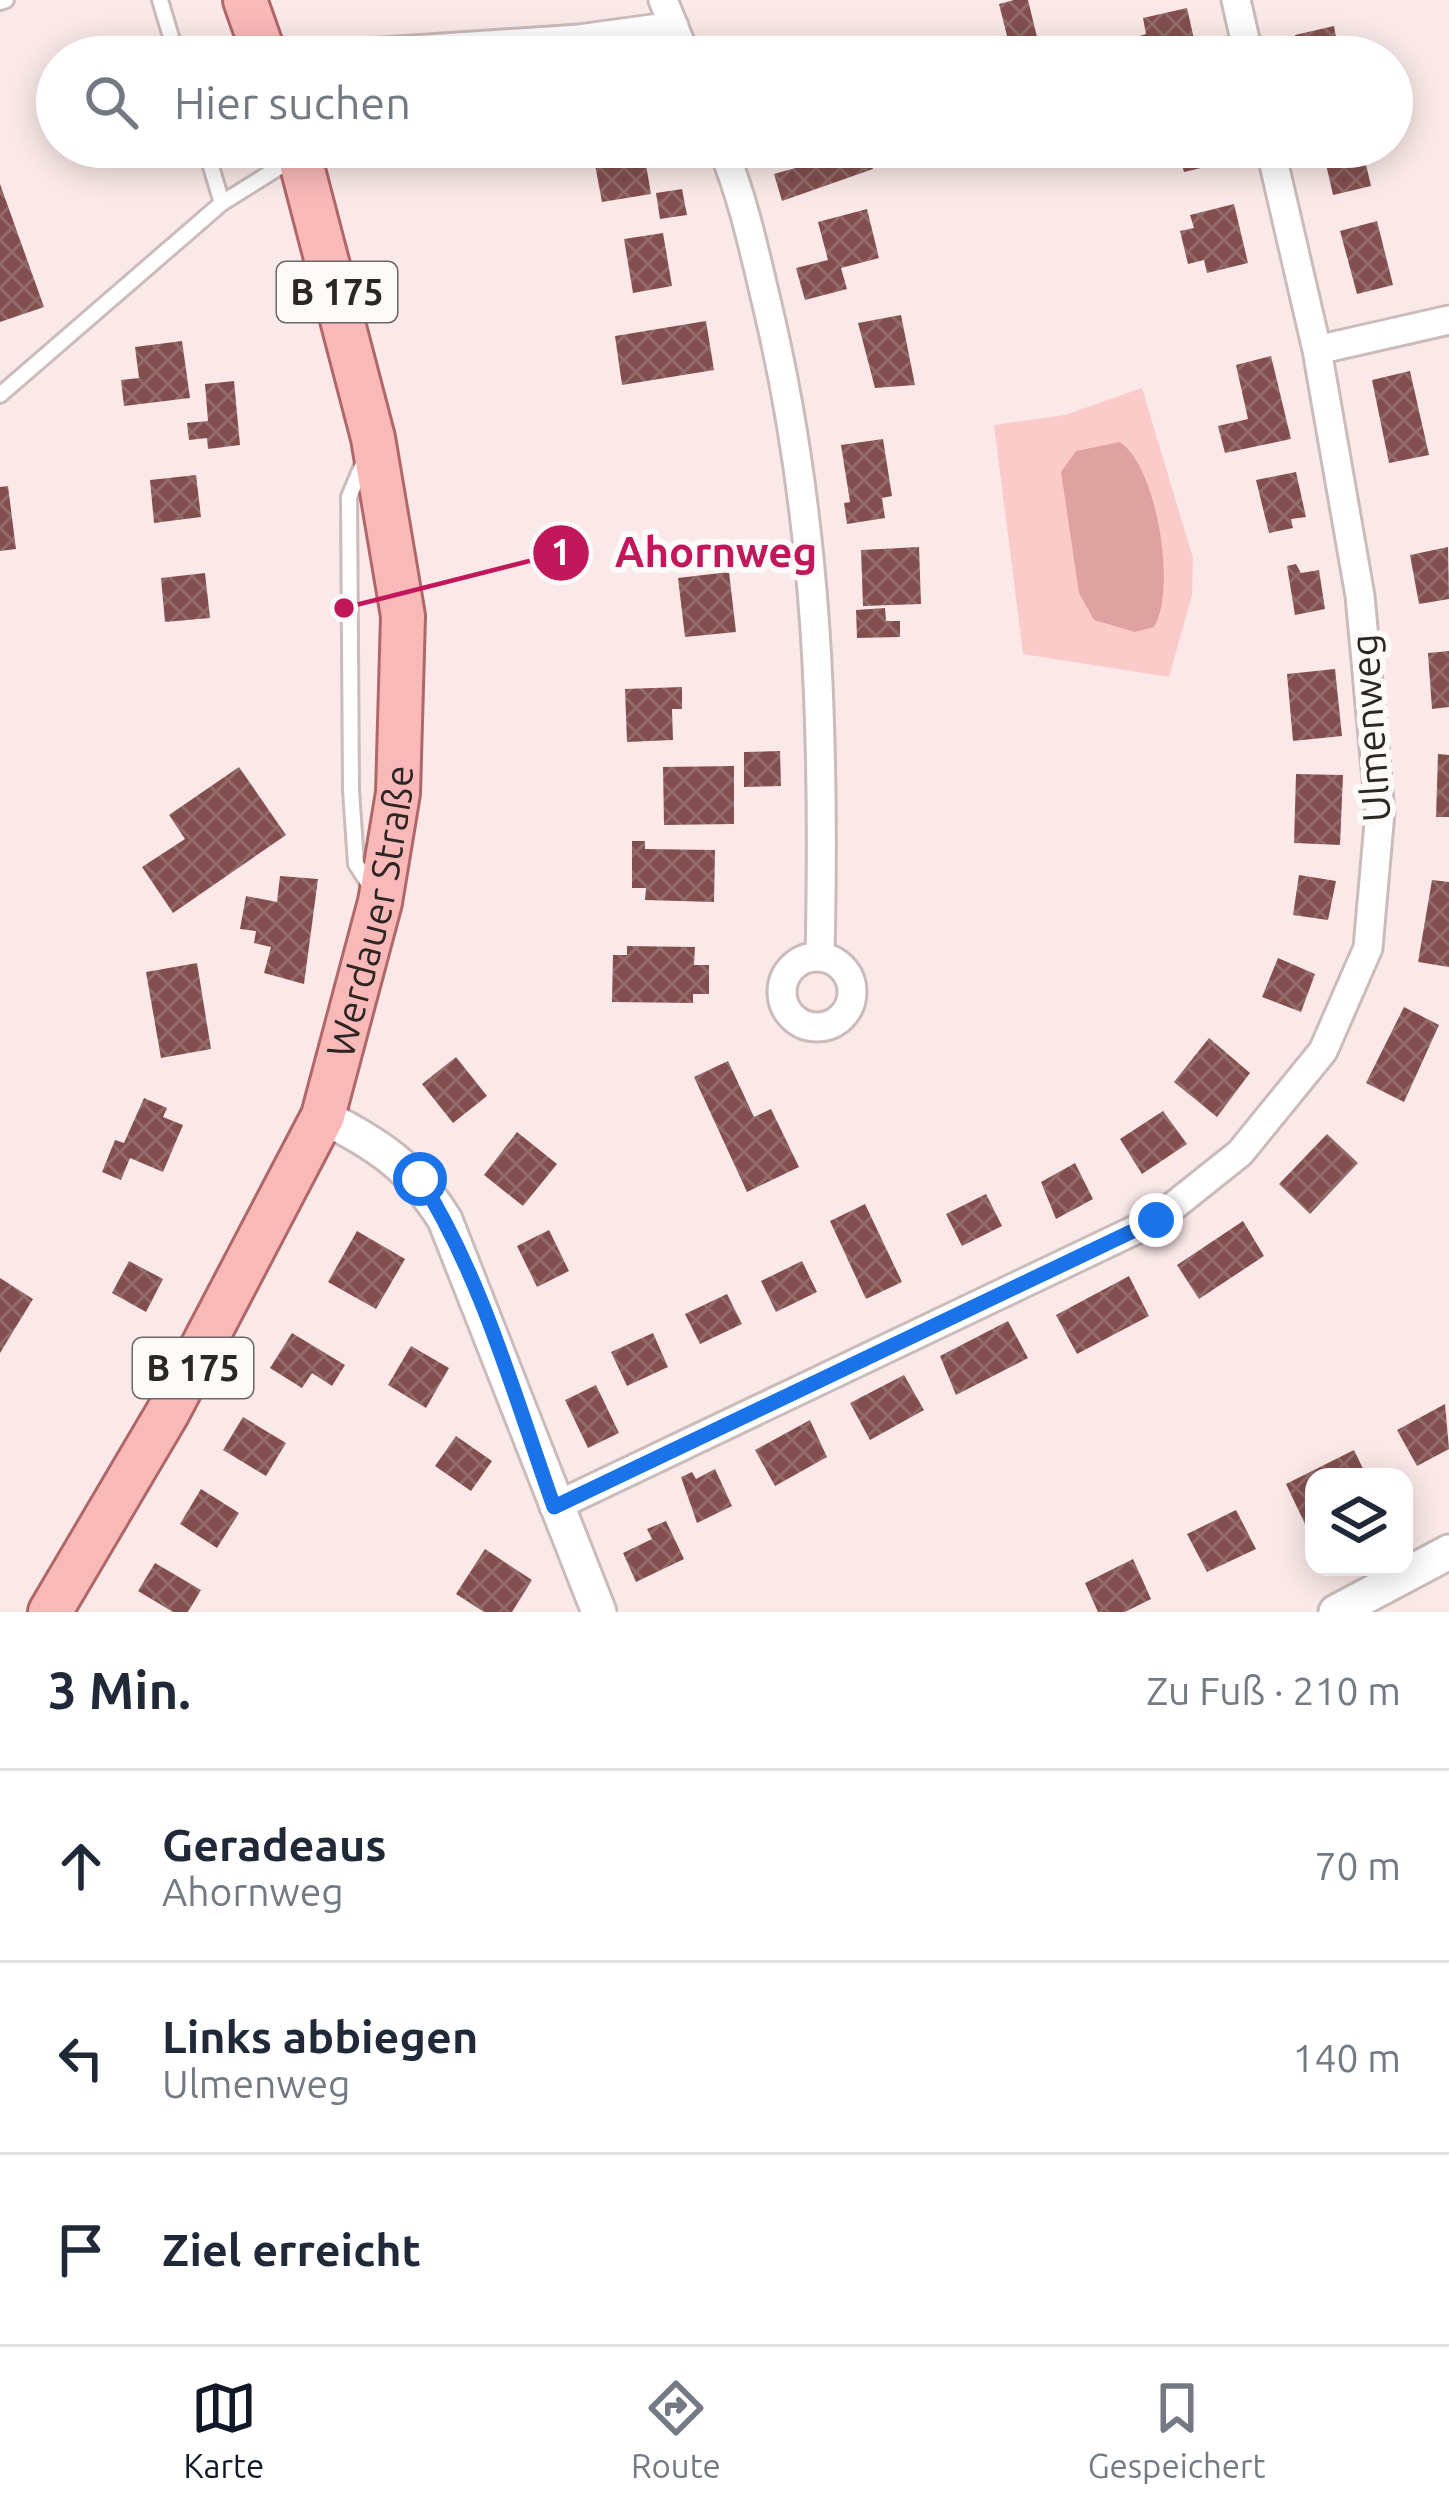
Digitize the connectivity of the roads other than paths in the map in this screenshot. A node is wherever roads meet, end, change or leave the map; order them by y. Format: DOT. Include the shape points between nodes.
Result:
graph roads {
  1 [pos="160,0"];
  2 [pos="244,0"];
  3 [pos="1236,0"];
  4 [pos="668,13"];
  5 [pos="171,36"];
  6 [pos="257,36"];
  7 [pos="590,36"];
  8 [pos="1244,36"];
  9 [pos="211,168"];
  10 [pos="273,168"];
  11 [pos="302,168"];
  12 [pos="731,168"];
  13 [pos="1275,168"];
  14 [pos="222,202"];
  15 [pos="1449,320"];
  16 [pos="1317,350"];
  17 [pos="0,395"];
  18 [pos="820,957"];
  19 [pos="323,1116"];
  20 [pos="554,1507"];
  21 [pos="1449,1552"];
  22 [pos="50,1612"];
  23 [pos="599,1612"];
  24 [pos="1336,1612"];
  1 -- 5 [label="lane"];
  2 -- 6 [label="main road"];
  3 -- 8 [label="street"];
  4 -- 7 [label="street"];
  9 -- 14 [label="lane"];
  10 -- 14 [label="lane"];
  11 -- 19 [label="main road, Werdauer Straße / B 175" via="388,502 404,662 398,793 380,902"];
  12 -- 18 [label="street" via="783,368 812,561 824,746"];
  13 -- 16 [label="street, Ulmenweg"];
  14 -- 17 [label="lane"];
  15 -- 16 [label="street"];
  16 -- 20 [label="street, Ulmenweg" via="1360,596 1380,812 1368,948 1323,1051 1240,1153 1156,1220"];
  19 -- 20 [label="street" via="387,1150 420,1179 446,1220"];
  19 -- 22 [label="main road, Werdauer Straße / B 175" via="188,1376"];
  20 -- 23 [label="street"];
  21 -- 24 [label="street"];
}
